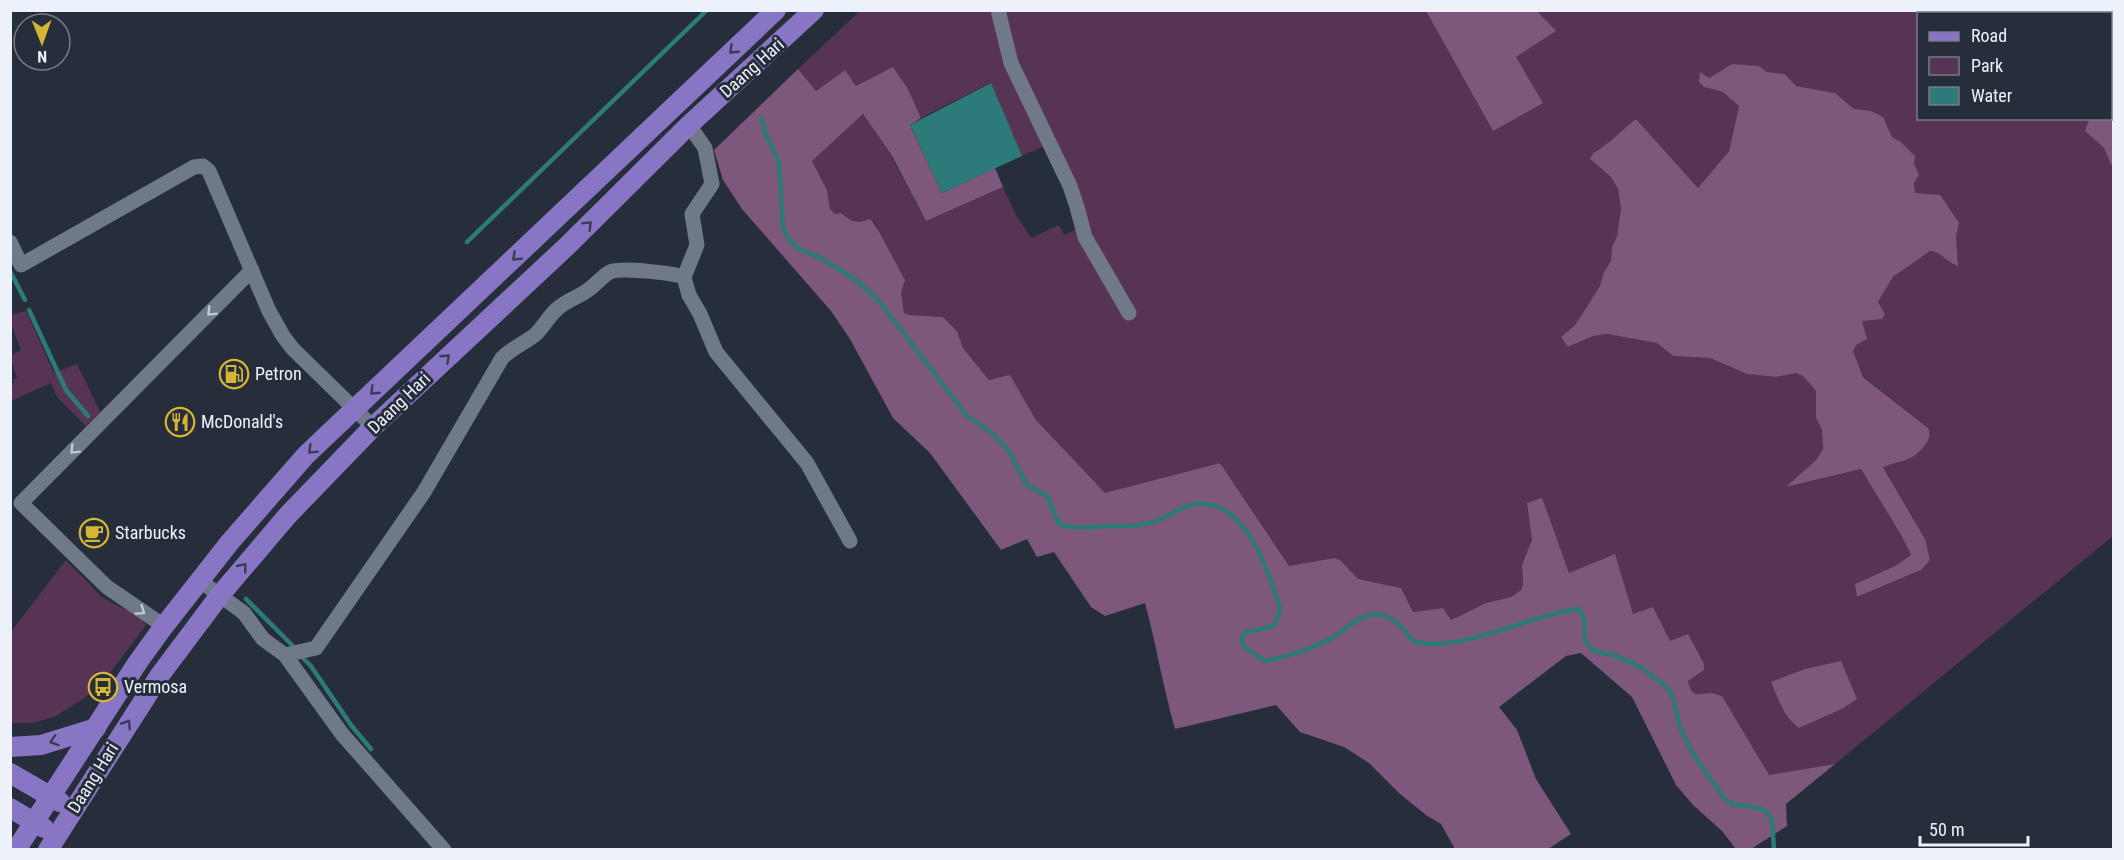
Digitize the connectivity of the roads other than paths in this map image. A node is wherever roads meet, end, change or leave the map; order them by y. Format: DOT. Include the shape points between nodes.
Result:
graph roads {
  1 [pos="776,10"];
  2 [pos="814,10"];
  3 [pos="998,10"];
  4 [pos="689,125"];
  5 [pos="10,242"];
  6 [pos="252,270"];
  7 [pos="684,277"];
  8 [pos="1129,313"];
  9 [pos="354,409"];
  10 [pos="374,427"];
  11 [pos="850,541"];
  12 [pos="199,580"];
  13 [pos="220,595"];
  14 [pos="164,626"];
  15 [pos="285,655"];
  16 [pos="96,728"];
  17 [pos="10,747"];
  18 [pos="10,773"];
  19 [pos="51,796"];
  20 [pos="10,808"];
  21 [pos="73,809"];
  22 [pos="34,822"];
  23 [pos="52,843"];
  24 [pos="16,849"];
  25 [pos="444,849"];
  1 -- 9 [label="main road, Daang Hari, one-way"];
  2 -- 4 [label="main road, Daang Hari"];
  3 -- 8 [label="street" via="1011,63 1070,186 1084,237"];
  4 -- 7 [label="street" via="705,148 712,184 692,214 697,245"];
  10 -- 4 [label="main road, Daang Hari, one-way"];
  5 -- 6 [label="street" via="21,265 194,167 203,166 209,171"];
  6 -- 9 [label="street" via="283,336"];
  6 -- 14 [label="street, one-way" via="21,503 107,587"];
  7 -- 11 [label="street" via="716,352 807,463"];
  7 -- 15 [label="street" via="629,269 612,271 558,308 526,342 510,350 424,492 316,648"];
  9 -- 10 [label="street"];
  9 -- 12 [label="main road, Daang Hari, one-way" via="306,455"];
  13 -- 10 [label="main road, Daang Hari, one-way" via="288,515"];
  12 -- 13 [label="street"];
  12 -- 14 [label="main road, Daang Hari"];
  13 -- 15 [label="street" via="244,613 263,639"];
  21 -- 13 [label="main road, Daang Hari, one-way" via="160,675"];
  14 -- 16 [label="main road, Daang Hari"];
  15 -- 25 [label="street" via="342,734"];
  16 -- 17 [label="main road, one-way" via="41,745"];
  16 -- 19 [label="main road, Daang Hari"];
  18 -- 19 [label="main road"];
  19 -- 21 [label="main road"];
  19 -- 22 [label="main road, Daang Hari"];
  20 -- 22 [label="main road"];
  21 -- 23 [label="main road, Daang Hari"];
  22 -- 23 [label="main road"];
  22 -- 24 [label="main road, Daang Hari"];
}
